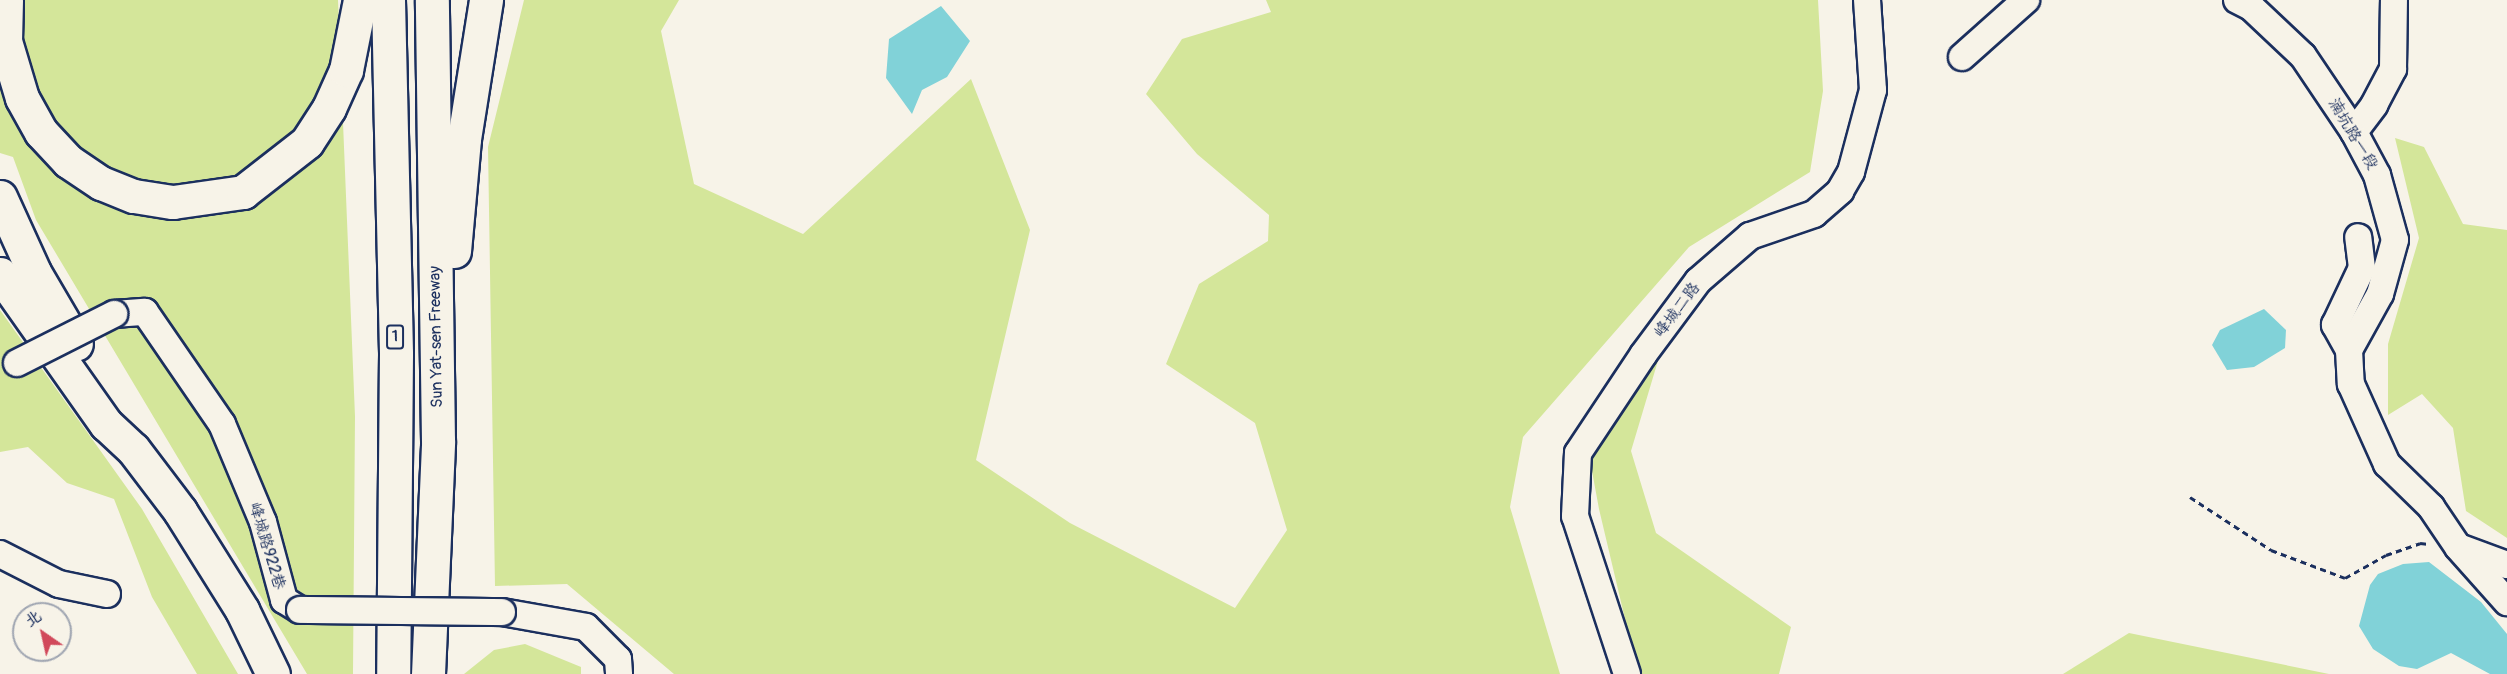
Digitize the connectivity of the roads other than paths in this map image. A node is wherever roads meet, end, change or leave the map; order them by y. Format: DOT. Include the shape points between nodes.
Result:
graph roads {
  1 [pos="6,0"];
  2 [pos="360,0"];
  3 [pos="388,0"];
  4 [pos="432,0"];
  5 [pos="486,0"];
  6 [pos="1867,0"];
  7 [pos="2026,0"];
  8 [pos="2237,0"];
  9 [pos="2394,0"];
  10 [pos="1962,57"];
  11 [pos="2354,132"];
  12 [pos="0,197"];
  13 [pos="2358,237"];
  14 [pos="0,274"];
  15 [pos="2349,350"];
  16 [pos="9,364"];
  17 [pos="438,441"];
  18 [pos="133,449"];
  19 [pos="2458,547"];
  20 [pos="0,554"];
  21 [pos="2507,565"];
  22 [pos="107,594"];
  23 [pos="2507,602"];
  24 [pos="273,674"];
  25 [pos="393,674"];
  26 [pos="428,674"];
  27 [pos="619,674"];
  28 [pos="1627,674"];
  1 -- 2 [label="highway" via="5,41 22,98 41,132 68,161 101,183 134,196 173,202 243,192 307,142 329,108 346,70"];
  3 -- 25 [label="highway, 1" via="396,354"];
  4 -- 17 [label="highway, Sun Yat-sen Freeway"];
  5 -- 17 [label="highway" via="464,139"];
  6 -- 28 [label="street, 峰城二路" via="1873,90 1851,172 1840,191 1814,214 1750,236 1698,281 1642,355 1578,453 1575,516"];
  7 -- 10 [label="street"];
  8 -- 11 [label="street, 湳坑路一段" via="2252,7 2303,56"];
  9 -- 11 [label="street" via="2394,69"];
  11 -- 15 [label="street, 湳坑路一段" via="2377,175 2395,240 2380,294"];
  12 -- 18 [label="highway" via="34,272 121,415"];
  13 -- 15 [label="street" via="2362,268 2335,325"];
  14 -- 18 [label="highway" via="106,424"];
  15 -- 19 [label="street" via="2351,384 2387,464 2431,507"];
  16 -- 27 [label="street, 峰城路922巷, bridge" via="114,314 145,312 222,424 262,522 284,600 300,610 502,612 586,627 618,659"];
  17 -- 26 [label="highway, Sun Yat-sen Freeway"];
  18 -- 24 [label="highway" via="180,511 242,610"];
  19 -- 21 [label="street"];
  19 -- 23 [label="street"];
  20 -- 22 [label="street" via="59,584"];
}
